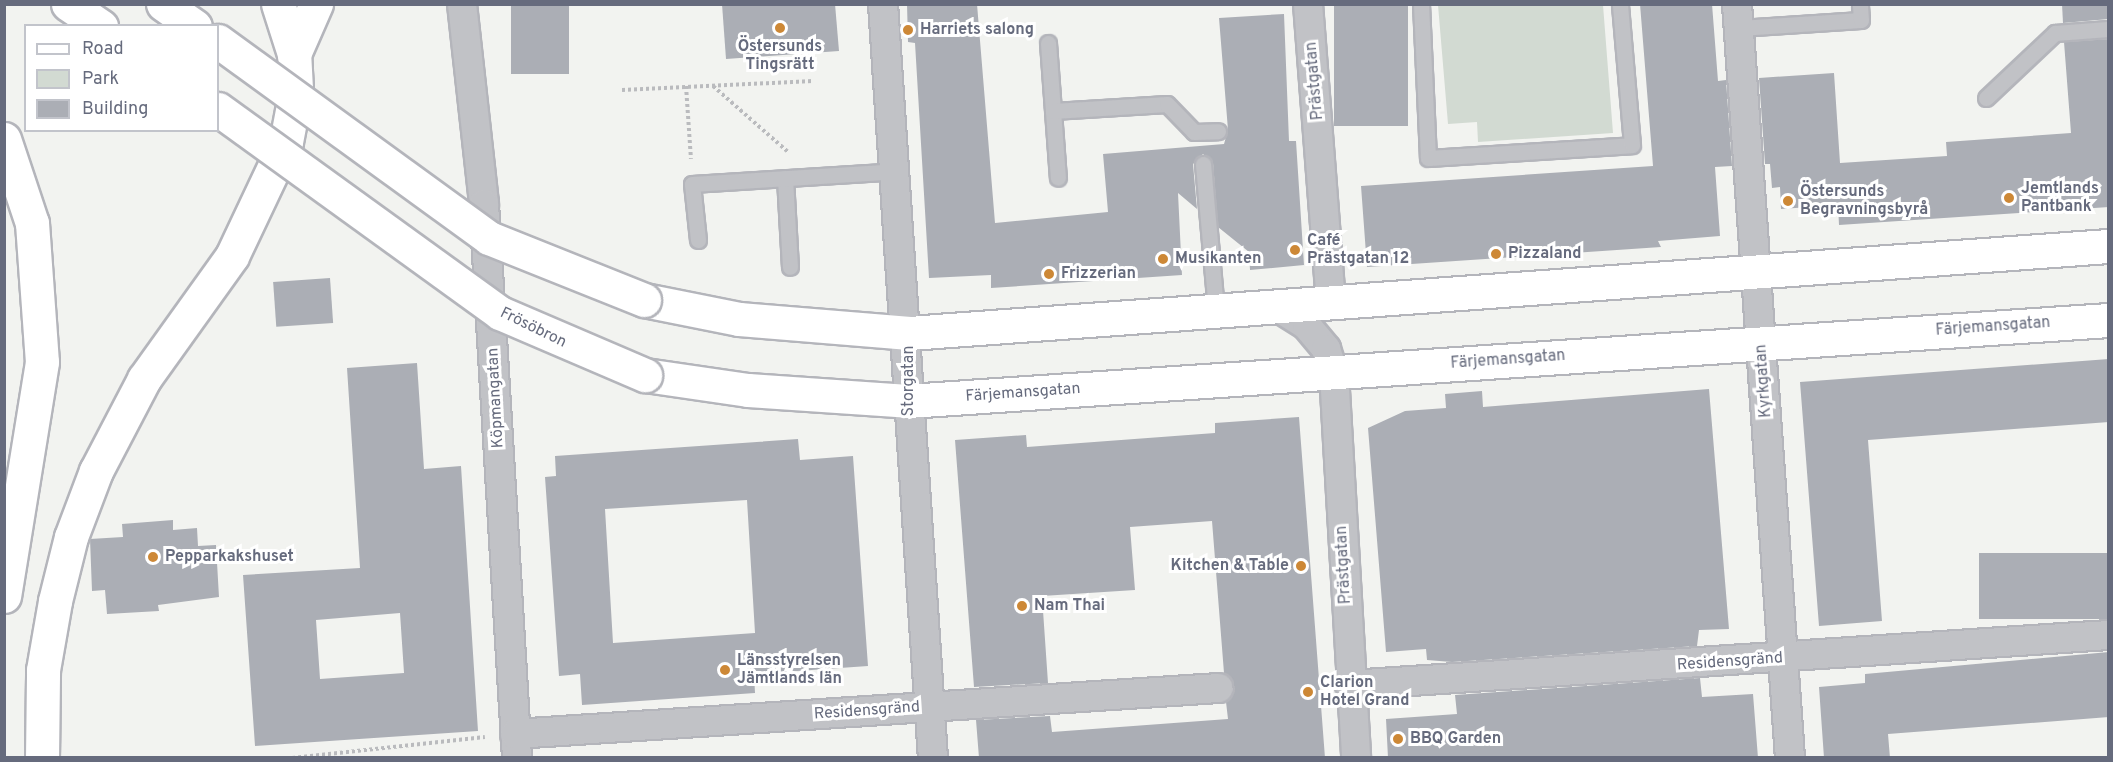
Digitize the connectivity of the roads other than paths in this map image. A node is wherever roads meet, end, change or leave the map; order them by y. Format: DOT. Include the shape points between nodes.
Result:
graph roads {
  1 [pos="68,4"];
  2 [pos="163,4"];
  3 [pos="278,4"];
  4 [pos="316,4"];
  5 [pos="462,4"];
  6 [pos="883,4"];
  7 [pos="1308,4"];
  8 [pos="1421,4"];
  9 [pos="1620,4"];
  10 [pos="1860,4"];
  11 [pos="1738,16"];
  12 [pos="98,24"];
  13 [pos="192,24"];
  14 [pos="2109,28"];
  15 [pos="219,42"];
  16 [pos="1048,43"];
  17 [pos="294,54"];
  18 [pos="1986,98"];
  19 [pos="219,110"];
  20 [pos="1053,111"];
  21 [pos="1218,131"];
  22 [pos="4,139"];
  23 [pos="1203,164"];
  24 [pos="896,171"];
  25 [pos="785,178"];
  26 [pos="1058,178"];
  27 [pos="698,240"];
  28 [pos="2109,246"];
  29 [pos="790,267"];
  30 [pos="1758,271"];
  31 [pos="1331,301"];
  32 [pos="1274,305"];
  33 [pos="1216,310"];
  34 [pos="2109,320"];
  35 [pos="909,333"];
  36 [pos="1762,342"];
  37 [pos="1334,373"];
  38 [pos="908,400"];
  39 [pos="4,596"];
  40 [pos="2109,635"];
  41 [pos="1783,658"];
  42 [pos="1350,685"];
  43 [pos="1218,688"];
  44 [pos="929,706"];
  45 [pos="516,746"];
  46 [pos="42,758"];
  47 [pos="933,758"];
  48 [pos="1356,758"];
  49 [pos="1790,758"];
  1 -- 12 [label="main road"];
  2 -- 13 [label="main road"];
  3 -- 17 [label="main road"];
  4 -- 17 [label="main road"];
  5 -- 45 [label="street, Köpmangatan" via="484,204"];
  6 -- 24 [label="street, Storgatan"];
  7 -- 31 [label="street, Prästgatan" via="1309,124"];
  8 -- 9 [label="lane" via="1428,158 1632,145"];
  10 -- 11 [label="lane" via="1861,20"];
  11 -- 30 [label="street, Kyrkgatan"];
  14 -- 18 [label="lane" via="2055,33"];
  15 -- 35 [label="main road, bridge" via="489,238 644,300 739,319"];
  16 -- 20 [label="lane"];
  17 -- 46 [label="main road" via="296,89 286,142 267,188 232,256 144,379 96,471 70,537 44,670"];
  19 -- 38 [label="main road, Frösöbron, bridge" via="500,313 645,375 748,390"];
  20 -- 21 [label="lane" via="1167,104 1194,132"];
  20 -- 26 [label="lane"];
  22 -- 39 [label="main road" via="33,223 42,312 42,363"];
  23 -- 33 [label="lane"];
  24 -- 25 [label="lane"];
  24 -- 35 [label="street, Storgatan"];
  25 -- 27 [label="lane" via="693,184"];
  25 -- 29 [label="lane"];
  28 -- 30 [label="main road"];
  30 -- 31 [label="main road"];
  30 -- 36 [label="street, Kyrkgatan"];
  31 -- 32 [label="main road"];
  32 -- 33 [label="main road"];
  32 -- 37 [label="street, Prästgatan" via="1307,326 1326,349"];
  33 -- 35 [label="main road"];
  34 -- 36 [label="main road, Färjemansgatan"];
  35 -- 38 [label="street, Storgatan"];
  36 -- 37 [label="main road, Färjemansgatan"];
  36 -- 41 [label="street, Kyrkgatan"];
  37 -- 38 [label="main road, Färjemansgatan"];
  37 -- 42 [label="street, Prästgatan"];
  38 -- 44 [label="street, Storgatan"];
  40 -- 41 [label="street, Residensgränd"];
  41 -- 42 [label="street, Residensgränd"];
  41 -- 49 [label="street, Kyrkgatan"];
  42 -- 48 [label="street, Prästgatan"];
  43 -- 44 [label="street, Residensgränd"];
  44 -- 45 [label="street, Residensgränd"];
  44 -- 47 [label="street, Storgatan"];
}
